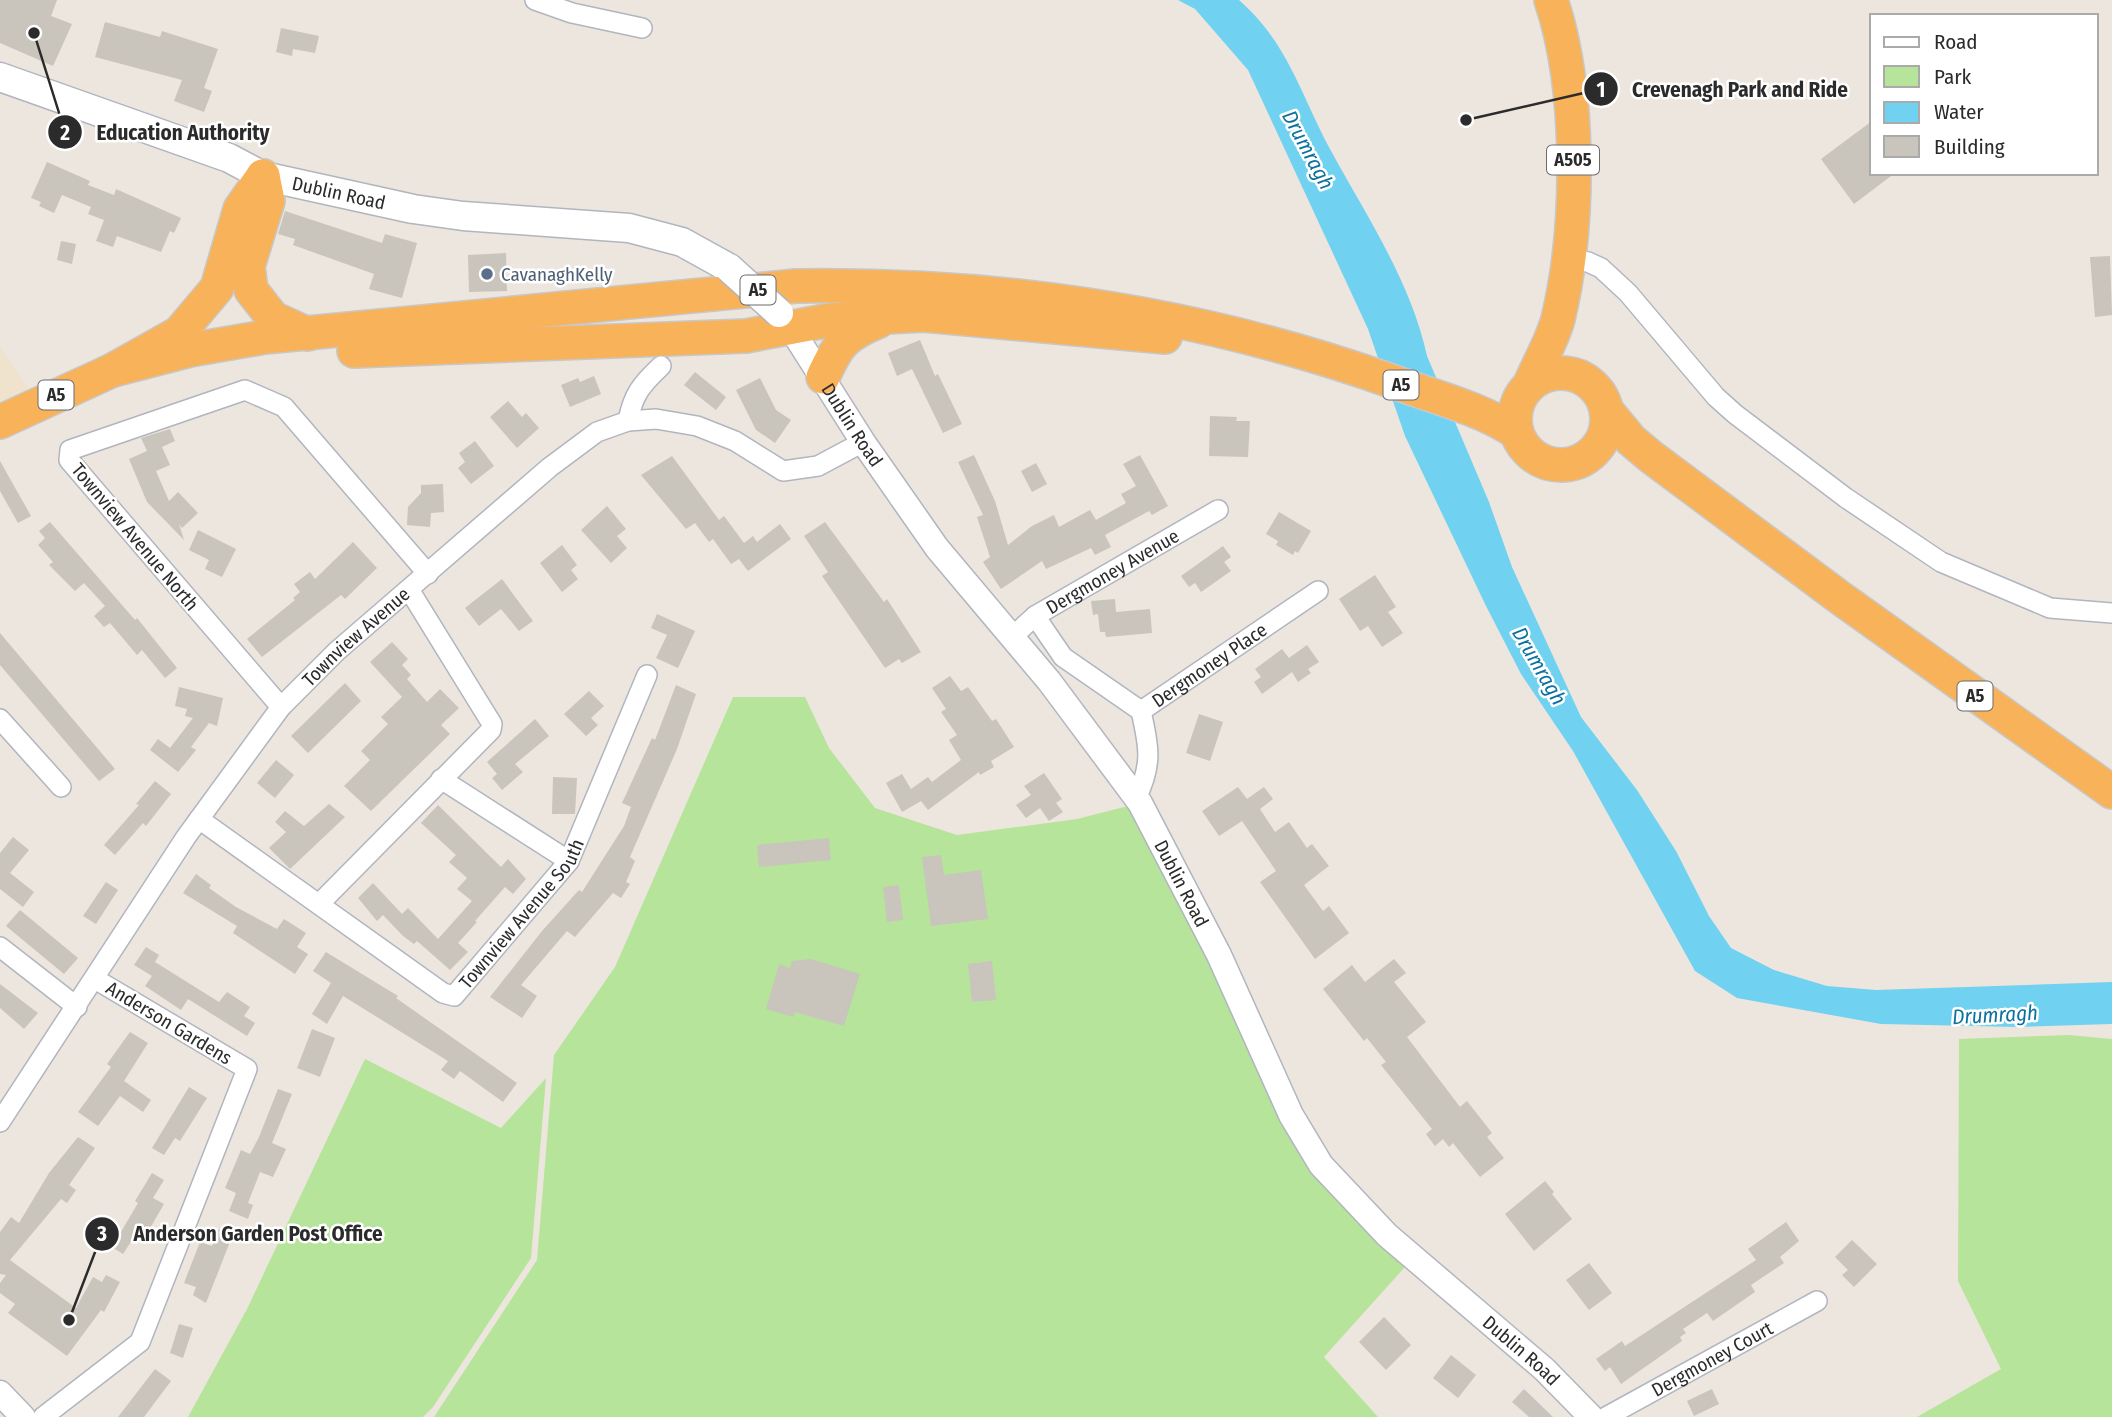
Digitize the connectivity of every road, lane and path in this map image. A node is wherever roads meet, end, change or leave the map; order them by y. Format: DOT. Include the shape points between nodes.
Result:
graph roads {
  1 [pos="535,0"];
  2 [pos="1551,0"];
  3 [pos="642,28"];
  4 [pos="0,77"];
  5 [pos="263,176"];
  6 [pos="1569,259"];
  7 [pos="891,316"];
  8 [pos="785,320"];
  9 [pos="1557,322"];
  10 [pos="308,334"];
  11 [pos="190,349"];
  12 [pos="1293,349"];
  13 [pos="661,366"];
  14 [pos="113,370"];
  15 [pos="1580,376"];
  16 [pos="823,377"];
  17 [pos="1521,407"];
  18 [pos="1607,411"];
  19 [pos="628,421"];
  20 [pos="0,422"];
  21 [pos="863,442"];
  22 [pos="1594,452"];
  23 [pos="1650,456"];
  24 [pos="1218,510"];
  25 [pos="428,574"];
  26 [pos="410,591"];
  27 [pos="1318,591"];
  28 [pos="2112,613"];
  29 [pos="1035,616"];
  30 [pos="1011,638"];
  31 [pos="647,675"];
  32 [pos="281,707"];
  33 [pos="1141,711"];
  34 [pos="2,726"];
  35 [pos="441,779"];
  36 [pos="61,787"];
  37 [pos="2112,792"];
  38 [pos="1136,798"];
  39 [pos="199,819"];
  40 [pos="569,861"];
  41 [pos="318,904"];
  42 [pos="0,947"];
  43 [pos="95,979"];
  44 [pos="77,1007"];
  45 [pos="0,1122"];
  46 [pos="1816,1301"];
  47 [pos="0,1393"];
  48 [pos="23,1417"];
  49 [pos="43,1417"];
  50 [pos="1591,1417"];
  51 [pos="1606,1417"];
  1 -- 3 [label="street"];
  2 -- 6 [label="highway, A505" via="1564,39 1574,129"];
  4 -- 5 [label="main road, Dublin Road" via="229,158"];
  5 -- 8 [label="main road, Dublin Road, bridge" via="412,209 629,228 682,242 729,268"];
  5 -- 10 [label="highway" via="268,201 248,266 251,290 273,318"];
  5 -- 14 [label="highway" via="240,209 217,288 179,333"];
  6 -- 9 [label="highway, A505"];
  6 -- 28 [label="street" via="1601,268 1628,293 1735,414 1941,562 2050,608"];
  7 -- 8 [label="highway"];
  7 -- 12 [label="highway" via="937,316"];
  7 -- 16 [label="highway" via="852,332 838,347"];
  8 -- 11 [label="highway" via="746,336 245,356"];
  8 -- 16 [label="street, Dublin Road"];
  9 -- 15 [label="highway"];
  9 -- 17 [label="highway, A505"];
  10 -- 11 [label="highway, A5"];
  10 -- 12 [label="highway, A5" via="796,286 846,285 1082,302 1207,325"];
  11 -- 14 [label="highway, A5"];
  12 -- 17 [label="highway, A5" via="1473,411"];
  13 -- 19 [label="street" via="639,387"];
  14 -- 20 [label="highway, A5"];
  15 -- 17 [label="highway" via="1550,373"];
  15 -- 18 [label="highway, A5" via="1598,391"];
  16 -- 21 [label="street, Dublin Road"];
  17 -- 22 [label="highway, A5" via="1523,446 1534,457 1569,465"];
  18 -- 22 [label="highway" via="1606,431"];
  18 -- 23 [label="highway, A5"];
  19 -- 21 [label="street, Townview Avenue" via="656,419 697,426 735,441 783,471 818,466"];
  19 -- 25 [label="street, Townview Avenue" via="597,432 550,467"];
  21 -- 30 [label="street, Dublin Road" via="937,548"];
  22 -- 23 [label="highway, A5" via="1620,448"];
  23 -- 37 [label="highway, A5" via="1861,614"];
  24 -- 29 [label="street, Dergmoney Avenue"];
  25 -- 26 [label="street, Townview Avenue"];
  25 -- 32 [label="street, Townview Avenue North" via="284,407 245,390 70,450 69,460"];
  26 -- 32 [label="street, Townview Avenue" via="337,651"];
  26 -- 35 [label="street" via="492,724 485,738"];
  27 -- 33 [label="street, Dergmoney Place"];
  29 -- 30 [label="street, Dergmoney Avenue"];
  29 -- 33 [label="street" via="1063,657"];
  30 -- 38 [label="street, Dublin Road"];
  31 -- 40 [label="street, Townview Avenue South"];
  32 -- 39 [label="street, Townview Avenue"];
  33 -- 38 [label="street, Dergmoney Place" via="1150,758"];
  34 -- 36 [label="street"];
  35 -- 40 [label="street"];
  35 -- 41 [label="street"];
  38 -- 50 [label="street, Dublin Road" via="1207,930 1291,1115 1321,1165 1387,1235 1544,1369"];
  39 -- 41 [label="street, Townview Avenue South"];
  39 -- 43 [label="street, Townview Avenue"];
  40 -- 41 [label="street, Townview Avenue South" via="454,996 443,993"];
  42 -- 44 [label="street"];
  43 -- 44 [label="street, Townview Avenue"];
  43 -- 49 [label="street, Anderson Gardens" via="247,1069 140,1342"];
  44 -- 45 [label="street, Townview Avenue"];
  46 -- 51 [label="street, Dergmoney Court"];
  47 -- 48 [label="street"];
}
